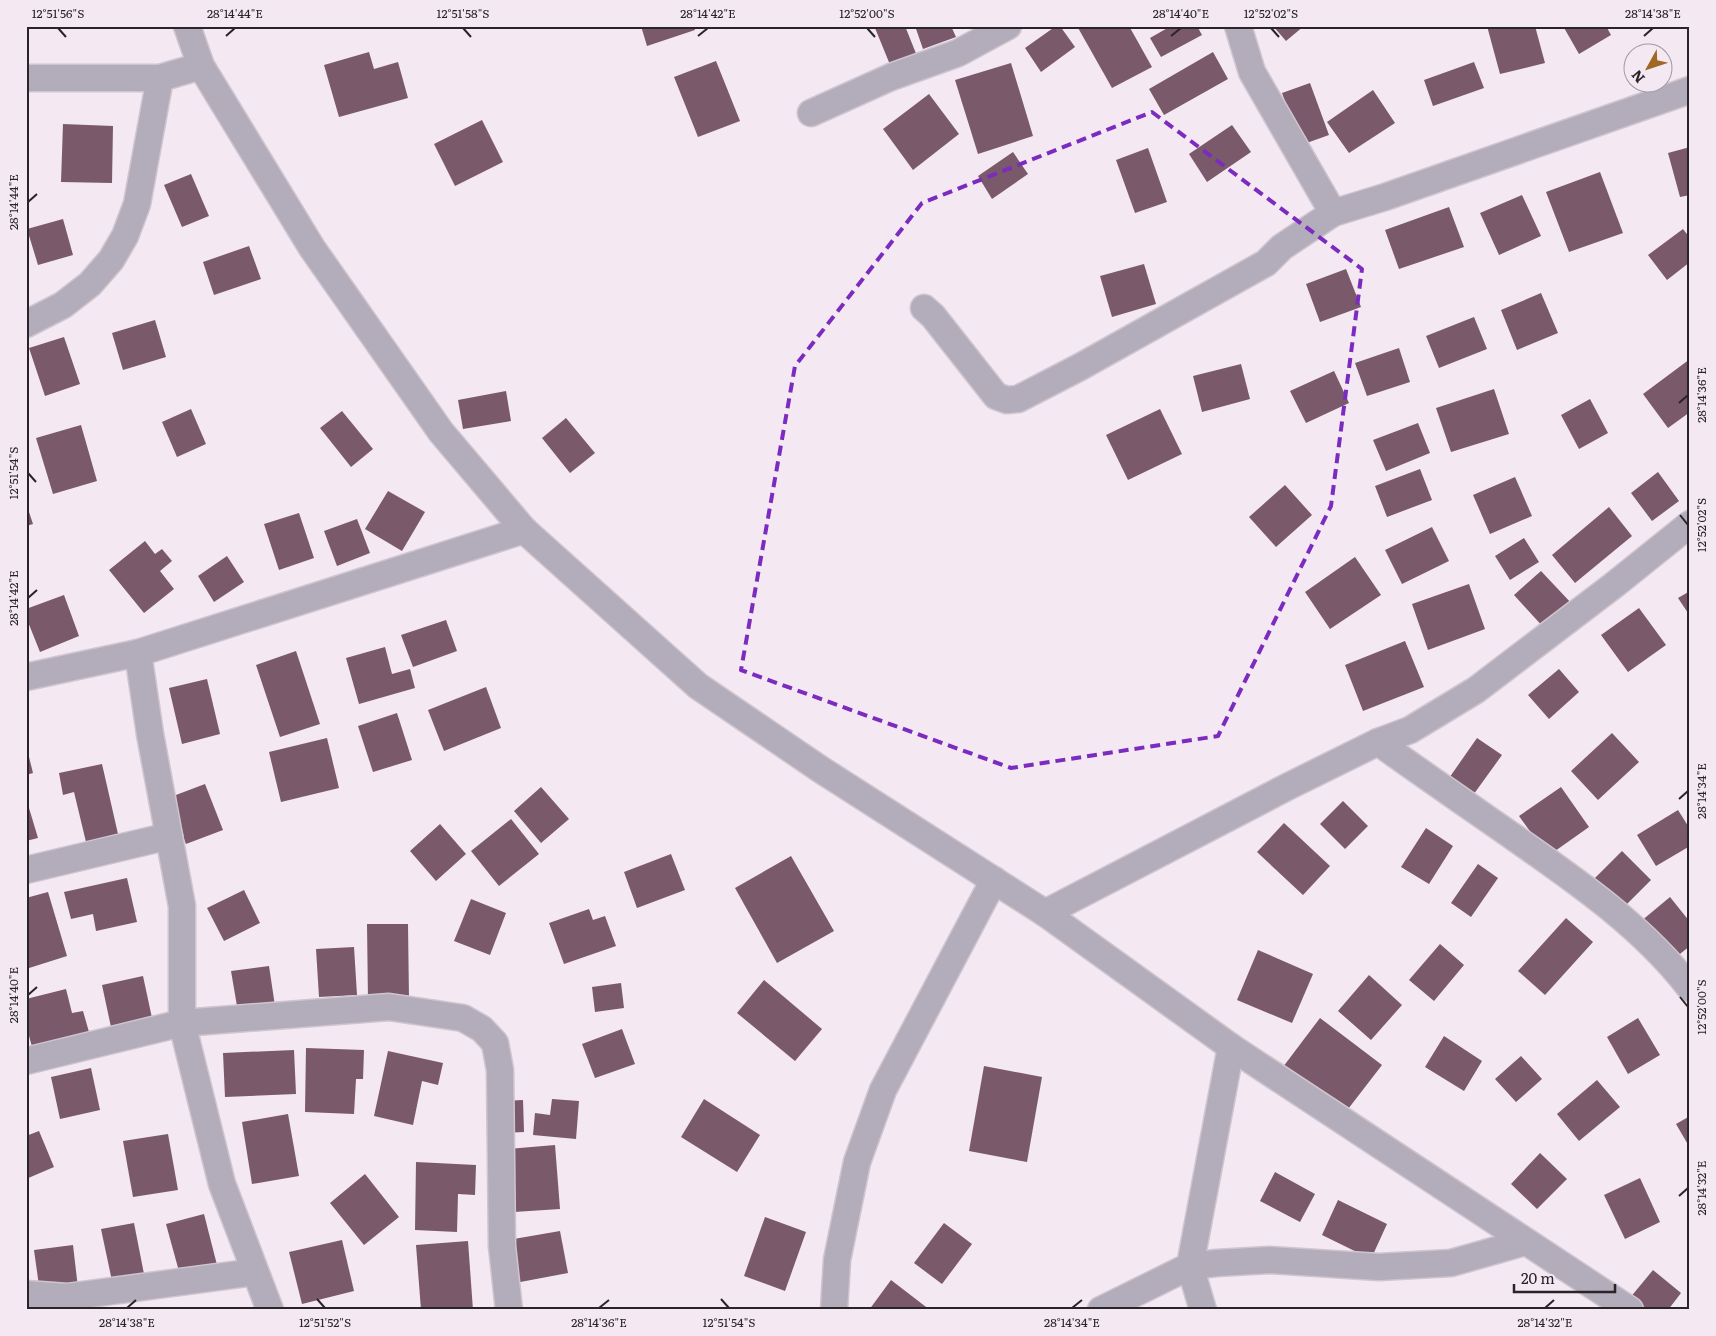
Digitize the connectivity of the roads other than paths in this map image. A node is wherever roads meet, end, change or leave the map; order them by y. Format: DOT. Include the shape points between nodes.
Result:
graph roads {
  1 [pos="187,26"];
  2 [pos="1008,26"];
  3 [pos="1238,26"];
  4 [pos="201,66"];
  5 [pos="26,78"];
  6 [pos="160,78"];
  7 [pos="1690,90"];
  8 [pos="810,113"];
  9 [pos="1333,213"];
  10 [pos="924,308"];
  11 [pos="26,324"];
  12 [pos="1690,524"];
  13 [pos="524,530"];
  14 [pos="138,653"];
  15 [pos="26,677"];
  16 [pos="1378,742"];
  17 [pos="169,836"];
  18 [pos="26,870"];
  19 [pos="994,880"];
  20 [pos="1045,913"];
  21 [pos="1690,988"];
  22 [pos="182,1024"];
  23 [pos="1231,1047"];
  24 [pos="26,1061"];
  25 [pos="1525,1242"];
  26 [pos="1190,1266"];
  27 [pos="255,1272"];
  28 [pos="26,1294"];
  29 [pos="270,1310"];
  30 [pos="508,1310"];
  31 [pos="834,1310"];
  32 [pos="1101,1310"];
  33 [pos="1203,1310"];
  34 [pos="1630,1310"];
  1 -- 4 [label="street"];
  2 -- 8 [label="street" via="958,53"];
  3 -- 9 [label="street" via="1252,72"];
  4 -- 6 [label="street"];
  4 -- 13 [label="street" via="312,248 441,432"];
  5 -- 6 [label="street"];
  6 -- 11 [label="street" via="136,204 125,236 111,260 90,284 63,305"];
  7 -- 9 [label="street"];
  9 -- 10 [label="street" via="1282,247 1266,263 1080,368 1018,399 996,396"];
  12 -- 16 [label="street" via="1476,690 1410,730"];
  13 -- 14 [label="street"];
  13 -- 19 [label="street" via="698,686"];
  14 -- 15 [label="street"];
  14 -- 17 [label="street"];
  16 -- 20 [label="street"];
  16 -- 21 [label="street" via="1563,871 1625,919"];
  17 -- 18 [label="street"];
  17 -- 22 [label="street" via="182,906"];
  19 -- 20 [label="street"];
  19 -- 31 [label="street" via="883,1090 857,1162 837,1260"];
  20 -- 23 [label="street"];
  22 -- 24 [label="street"];
  22 -- 27 [label="street" via="222,1184"];
  22 -- 30 [label="street" via="389,1007 463,1018 482,1029 495,1043 500,1070 502,1246"];
  23 -- 25 [label="street"];
  23 -- 26 [label="street"];
  25 -- 26 [label="street" via="1451,1263 1379,1267 1269,1260"];
  25 -- 34 [label="street"];
  26 -- 32 [label="street"];
  26 -- 33 [label="street"];
  27 -- 28 [label="street" via="67,1297"];
  27 -- 29 [label="street"];
}
